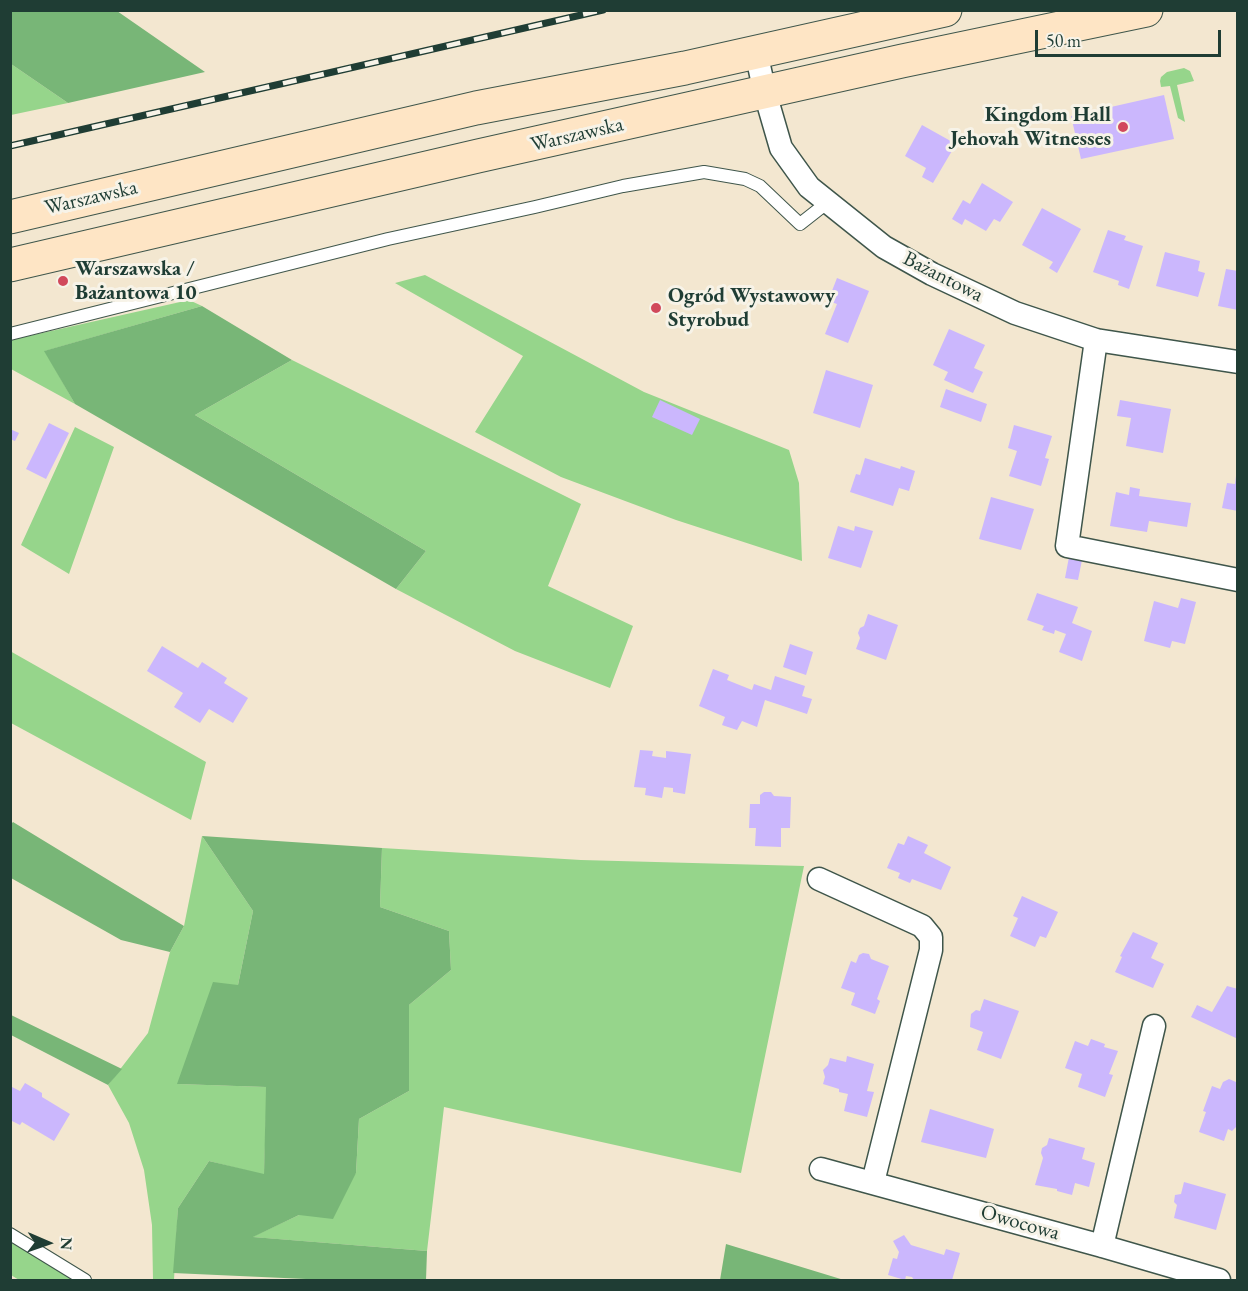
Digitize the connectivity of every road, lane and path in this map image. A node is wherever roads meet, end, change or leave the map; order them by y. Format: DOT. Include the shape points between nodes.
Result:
graph roads {
  1 [pos="945,10"];
  2 [pos="1146,10"];
  3 [pos="756,52"];
  4 [pos="765,93"];
  5 [pos="828,202"];
  6 [pos="10,217"];
  7 [pos="10,265"];
  8 [pos="10,334"];
  9 [pos="1096,340"];
  10 [pos="1238,362"];
  11 [pos="1238,580"];
  12 [pos="819,879"];
  13 [pos="1154,1026"];
  14 [pos="821,1169"];
  15 [pos="873,1182"];
  16 [pos="10,1234"];
  17 [pos="1102,1245"];
  18 [pos="85,1281"];
  19 [pos="1219,1281"];
  1 -- 3 [label="main road, Warszawska"];
  2 -- 4 [label="main road, Warszawska"];
  3 -- 4 [label="street, Bażantowa"];
  3 -- 6 [label="main road, Warszawska" via="476,108"];
  4 -- 5 [label="street, Bażantowa" via="781,148 810,187"];
  4 -- 7 [label="main road, Warszawska"];
  5 -- 8 [label="lane" via="800,224 760,186 745,179 704,172 623,186 388,239"];
  5 -- 9 [label="street, Bażantowa" via="884,247 932,274 1015,314"];
  9 -- 10 [label="street, Bażantowa"];
  9 -- 11 [label="street" via="1067,546"];
  12 -- 15 [label="street" via="921,926 931,937"];
  13 -- 17 [label="street"];
  14 -- 15 [label="street, Owocowa"];
  15 -- 17 [label="street, Owocowa"];
  16 -- 18 [label="lane"];
  17 -- 19 [label="street, Owocowa"];
}
